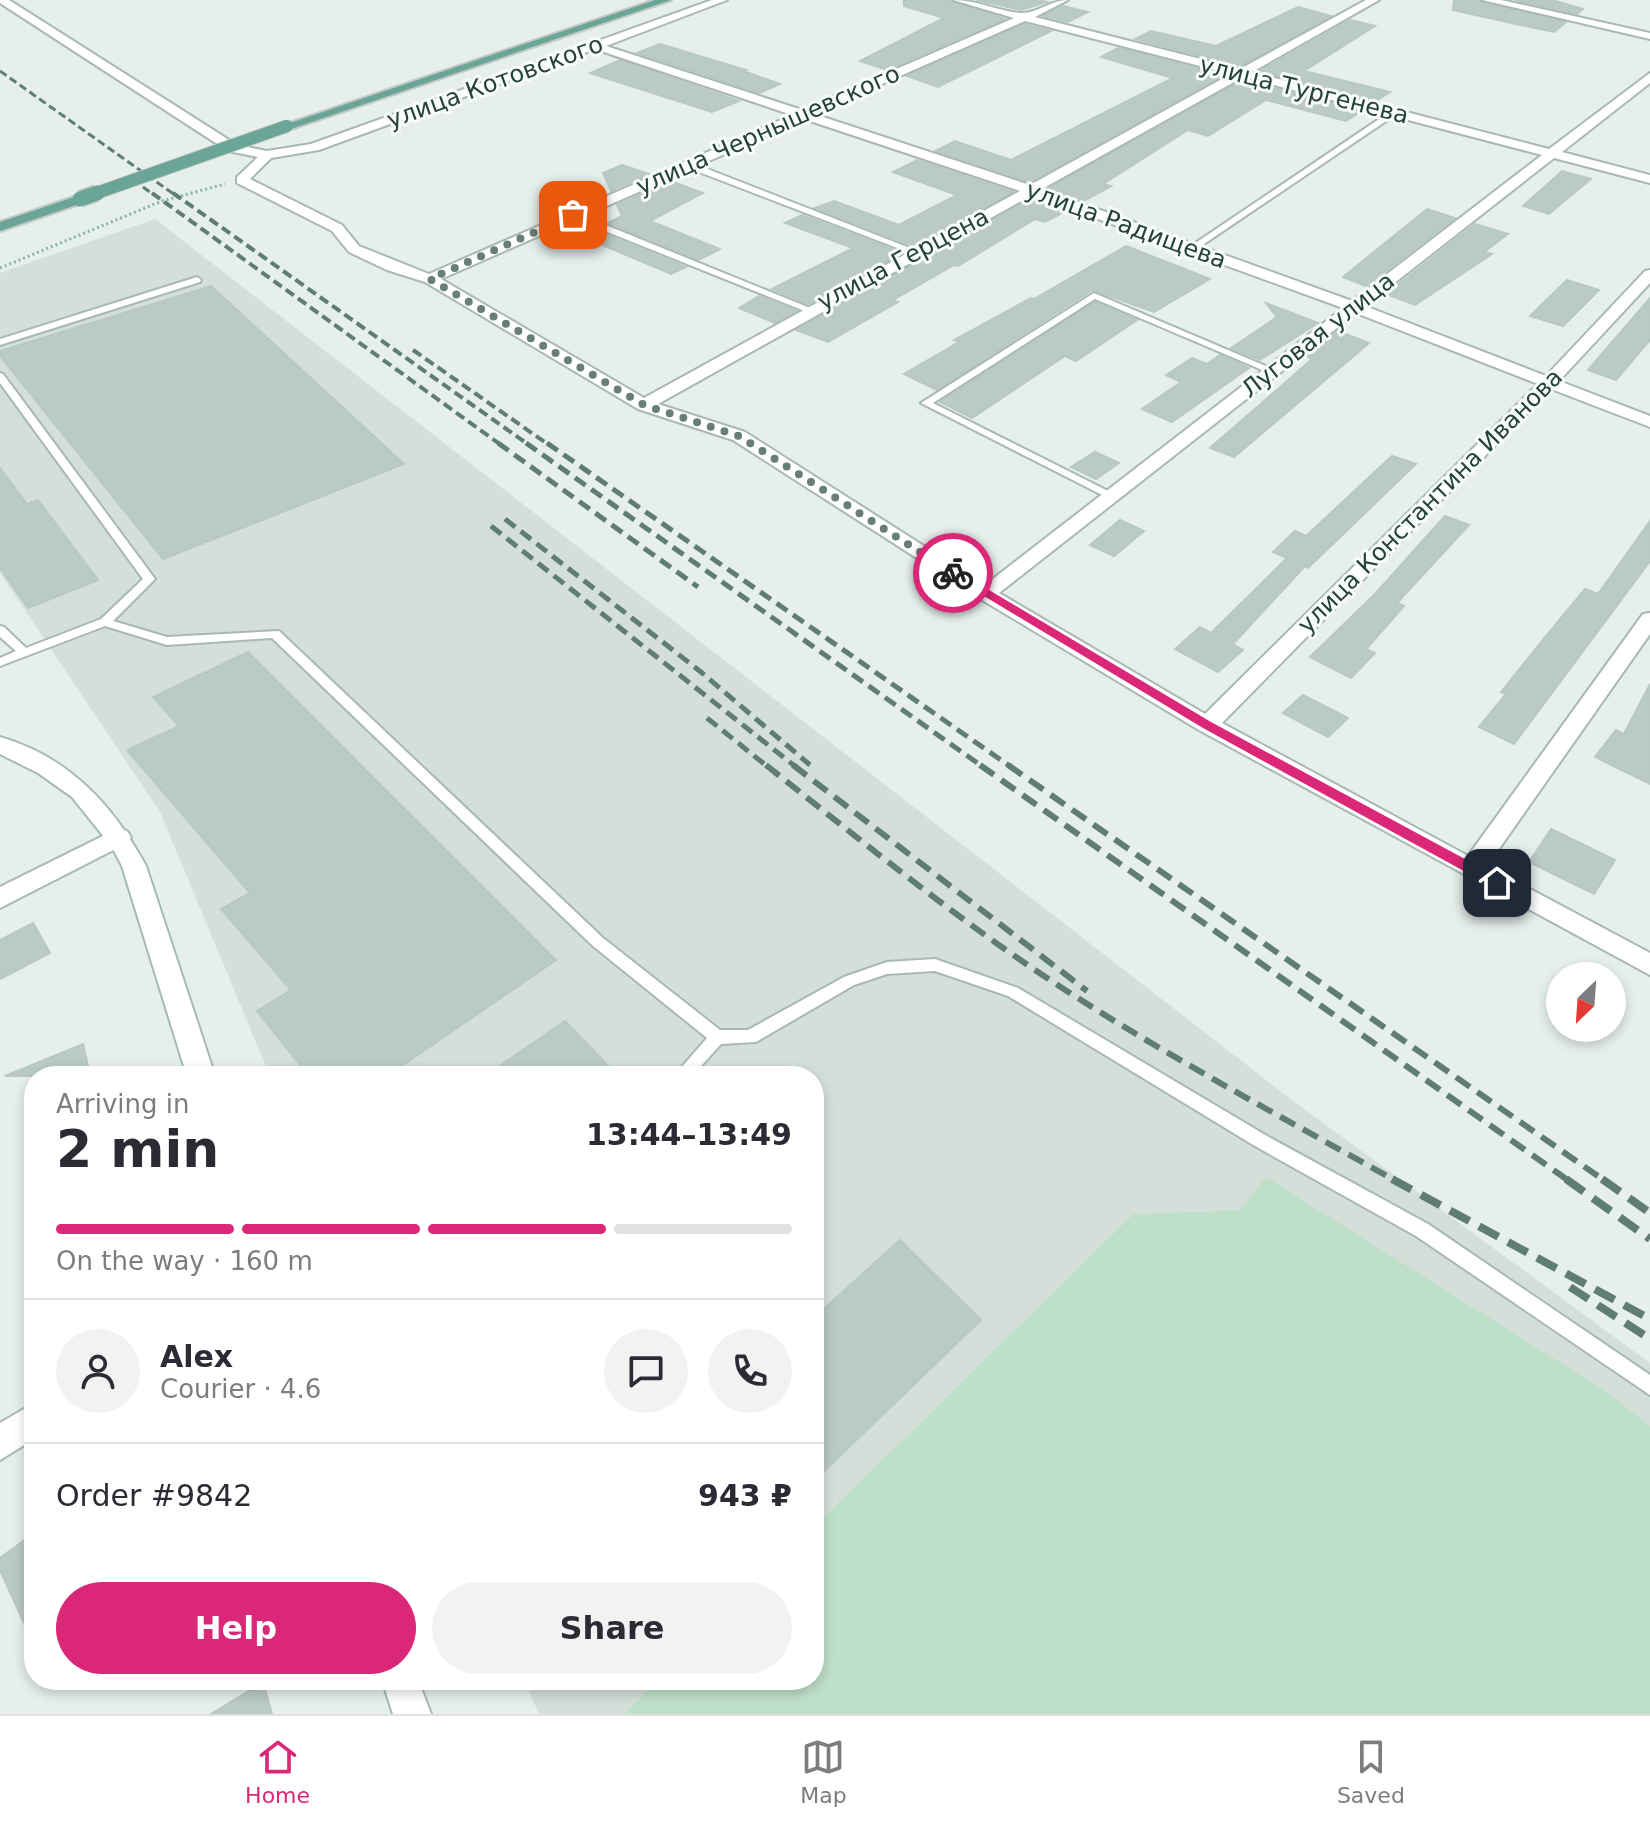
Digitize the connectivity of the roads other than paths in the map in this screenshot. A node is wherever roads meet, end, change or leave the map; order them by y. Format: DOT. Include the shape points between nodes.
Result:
graph roads {
  1 [pos="2,0"];
  2 [pos="666,0"];
  3 [pos="722,0"];
  4 [pos="958,0"];
  5 [pos="1063,0"];
  6 [pos="1374,0"];
  7 [pos="1487,0"];
  8 [pos="1024,18"];
  9 [pos="1650,36"];
  10 [pos="596,46"];
  11 [pos="1242,74"];
  12 [pos="1650,77"];
  13 [pos="1394,113"];
  14 [pos="802,114"];
  15 [pos="1553,154"];
  16 [pos="267,155"];
  17 [pos="689,165"];
  18 [pos="1650,179"];
  19 [pos="1031,190"];
  20 [pos="573,215"];
  21 [pos="0,227"];
  22 [pos="1192,248"];
  23 [pos="916,252"];
  24 [pos="1650,274"];
  25 [pos="430,279"];
  26 [pos="197,280"];
  27 [pos="1354,307"];
  28 [pos="810,310"];
  29 [pos="0,342"];
  30 [pos="1270,370"];
  31 [pos="0,376"];
  32 [pos="1548,383"];
  33 [pos="644,405"];
  34 [pos="1650,422"];
  35 [pos="1112,497"];
  36 [pos="986,594"];
  37 [pos="1650,619"];
  38 [pos="105,622"];
  39 [pos="0,630"];
  40 [pos="25,653"];
  41 [pos="0,662"];
  42 [pos="1207,725"];
  43 [pos="0,745"];
  44 [pos="119,837"];
  45 [pos="1472,869"];
  46 [pos="0,898"];
  47 [pos="1650,965"];
  48 [pos="717,1037"];
  49 [pos="198,1066"];
  50 [pos="691,1066"];
  51 [pos="1650,1386"];
  52 [pos="24,1426"];
  53 [pos="0,1443"];
  54 [pos="404,1690"];
  55 [pos="412,1714"];
  1 -- 16 [label="street" via="233,148"];
  2 -- 21 [label="main road, bridge"];
  3 -- 10 [label="street, улица Котовского"];
  4 -- 8 [label="street, улица Тургенева"];
  5 -- 8 [label="street, улица Чернышевского"];
  6 -- 11 [label="street, улица Герцена"];
  7 -- 9 [label="street"];
  8 -- 11 [label="street, улица Тургенева"];
  8 -- 14 [label="street, улица Чернышевского"];
  10 -- 14 [label="street, улица Радищева"];
  10 -- 16 [label="street, улица Котовского" via="314,147"];
  11 -- 13 [label="street, улица Тургенева"];
  11 -- 19 [label="street, улица Герцена"];
  12 -- 15 [label="street, Луговая улица"];
  13 -- 15 [label="street, улица Тургенева"];
  13 -- 22 [label="lane"];
  14 -- 17 [label="street, улица Чернышевского"];
  14 -- 19 [label="street, улица Радищева"];
  15 -- 18 [label="street, улица Тургенева"];
  15 -- 27 [label="street, Луговая улица"];
  16 -- 25 [label="street" via="242,180 337,228 354,249"];
  17 -- 20 [label="street, улица Чернышевского"];
  17 -- 23 [label="lane"];
  19 -- 22 [label="street, улица Радищева"];
  19 -- 23 [label="street, улица Герцена"];
  20 -- 25 [label="street, улица Чернышевского"];
  20 -- 28 [label="lane"];
  22 -- 27 [label="street, улица Радищева"];
  23 -- 28 [label="street, улица Герцена"];
  24 -- 32 [label="street, улица Константина Иванова"];
  25 -- 33 [label="street"];
  26 -- 29 [label="lane"];
  27 -- 30 [label="street, Луговая улица"];
  27 -- 32 [label="street, улица Радищева"];
  28 -- 33 [label="street, улица Герцена"];
  30 -- 35 [label="street, Луговая улица"];
  30 -- 35 [label="lane" via="1094,296 926,403"];
  31 -- 38 [label="lane" via="149,579"];
  32 -- 34 [label="street, улица Радищева"];
  32 -- 42 [label="street, улица Константина Иванова"];
  33 -- 36 [label="street" via="739,436"];
  35 -- 36 [label="street, Луговая улица"];
  36 -- 42 [label="street"];
  37 -- 45 [label="street"];
  38 -- 40 [label="lane"];
  38 -- 48 [label="lane" via="167,641 275,634 598,942"];
  39 -- 40 [label="lane"];
  40 -- 41 [label="lane"];
  42 -- 45 [label="street"];
  43 -- 44 [label="street" via="72,782"];
  44 -- 46 [label="street"];
  44 -- 49 [label="street" via="134,866"];
  45 -- 47 [label="street"];
  48 -- 50 [label="lane"];
  48 -- 51 [label="lane" via="750,1037 849,981 887,968 935,965 971,976 1013,992 1261,1141 1422,1230"];
  52 -- 53 [label="street"];
  54 -- 55 [label="street"];
}
